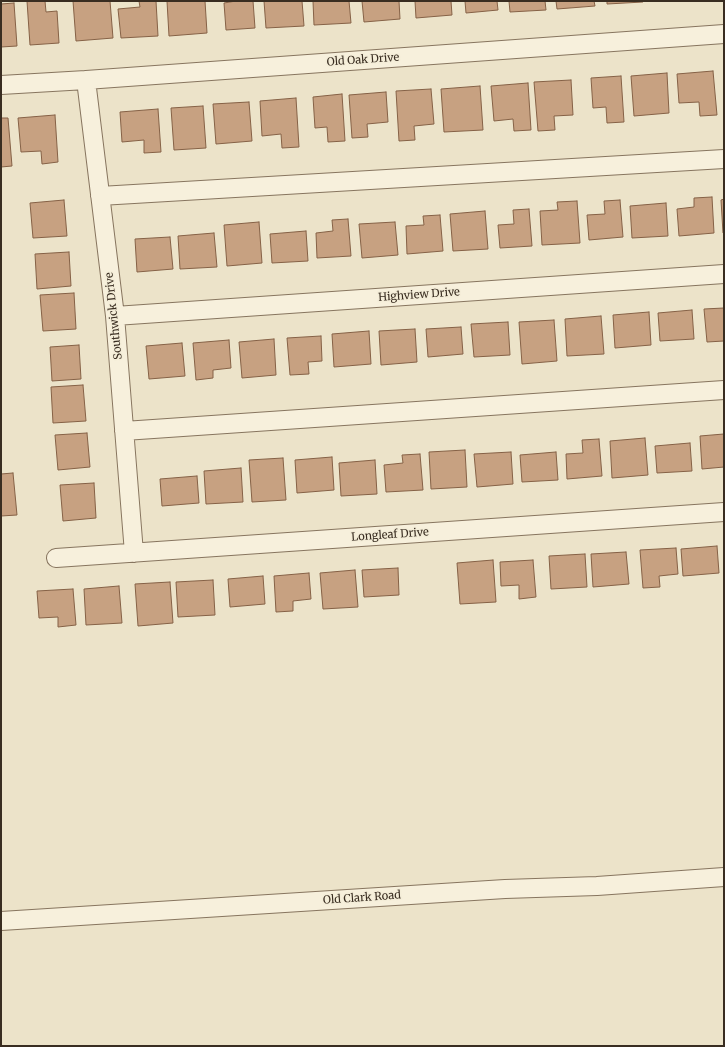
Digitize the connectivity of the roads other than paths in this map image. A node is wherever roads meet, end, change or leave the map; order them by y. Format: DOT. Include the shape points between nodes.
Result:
graph roads {
  1 [pos="724,34"];
  2 [pos="86,80"];
  3 [pos="1,85"];
  4 [pos="724,158"];
  5 [pos="100,196"];
  6 [pos="724,274"];
  7 [pos="115,316"];
  8 [pos="724,390"];
  9 [pos="124,431"];
  10 [pos="724,512"];
  11 [pos="134,553"];
  12 [pos="56,558"];
  13 [pos="724,877"];
  14 [pos="1,921"];
  1 -- 2 [label="street, Old Oak Drive"];
  2 -- 3 [label="street, Old Oak Drive"];
  2 -- 5 [label="street, Southwick Drive"];
  4 -- 5 [label="street"];
  5 -- 7 [label="street, Southwick Drive"];
  6 -- 7 [label="street, Highview Drive"];
  7 -- 9 [label="street, Southwick Drive"];
  8 -- 9 [label="street"];
  9 -- 11 [label="street, Southwick Drive"];
  10 -- 11 [label="street, Longleaf Drive"];
  11 -- 12 [label="street, Longleaf Drive"];
  13 -- 14 [label="street, Old Clark Road"];
}
